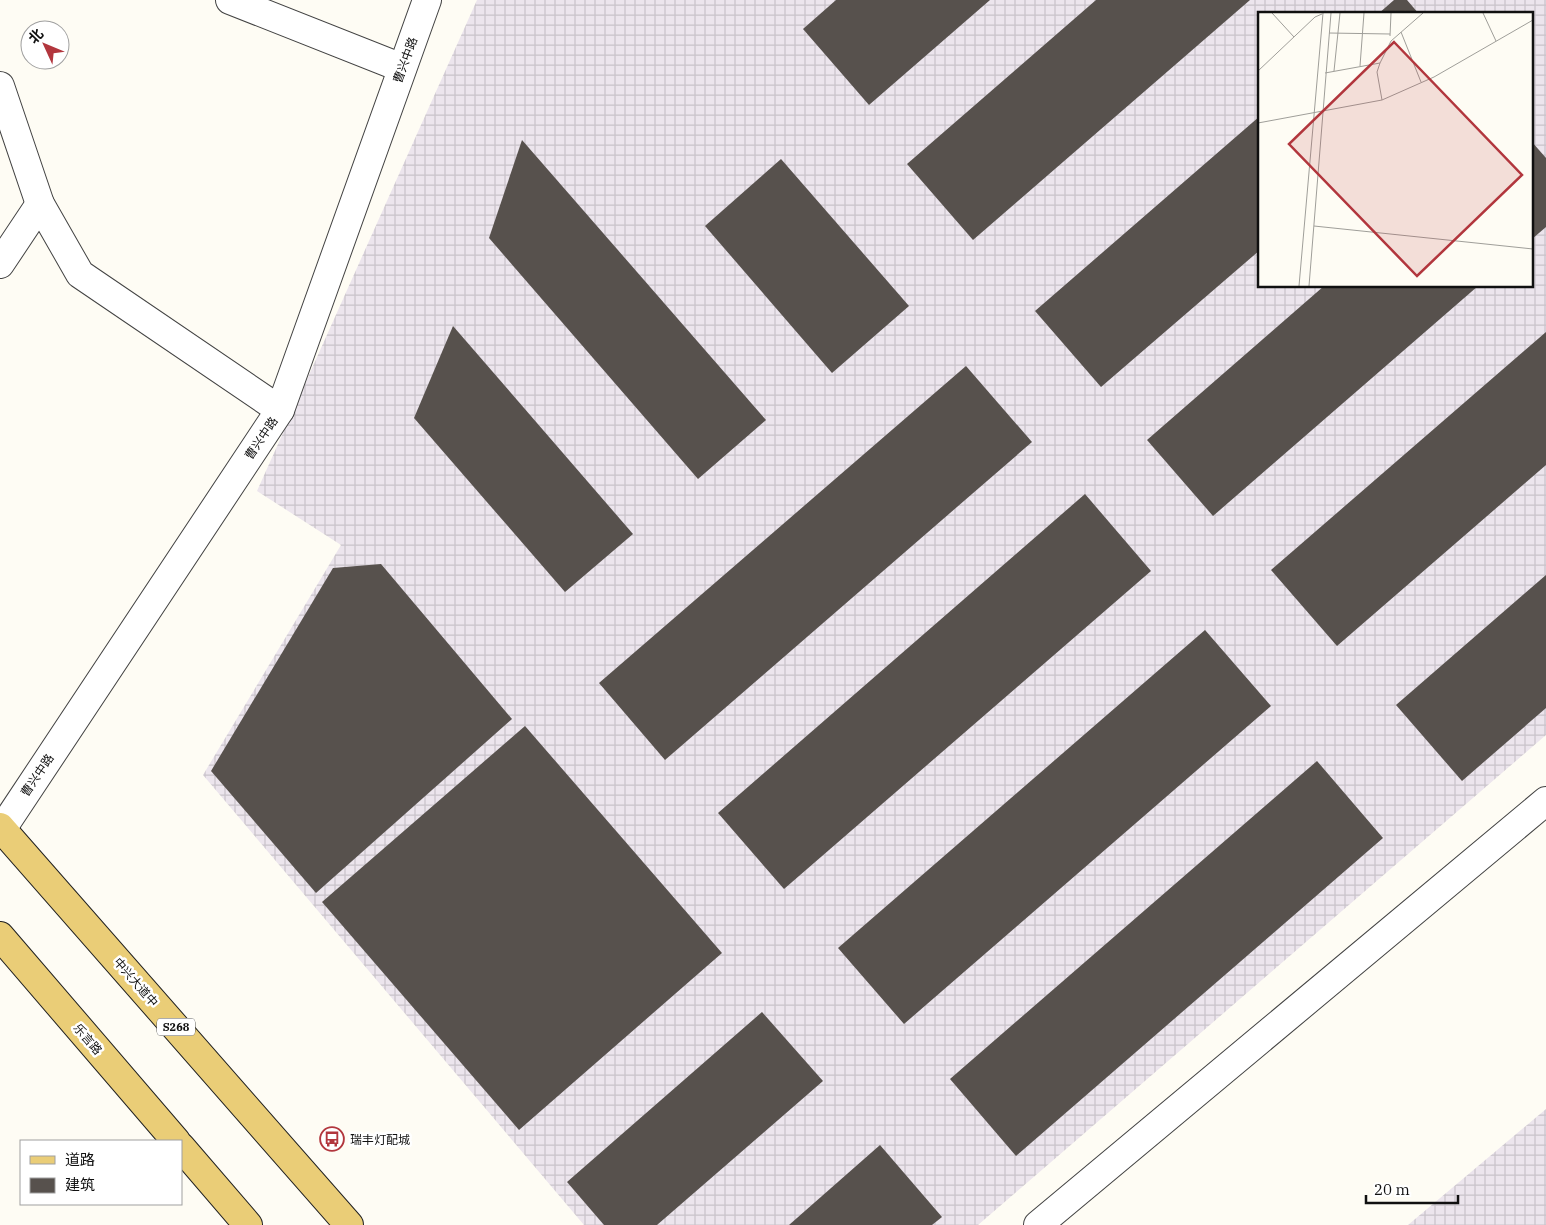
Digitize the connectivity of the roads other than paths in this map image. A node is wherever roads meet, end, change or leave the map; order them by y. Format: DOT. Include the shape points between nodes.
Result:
graph roads {
  1 [pos="230,0"];
  2 [pos="426,0"];
  3 [pos="402,68"];
  4 [pos="0,86"];
  5 [pos="40,204"];
  6 [pos="0,264"];
  7 [pos="280,410"];
  8 [pos="1546,801"];
  9 [pos="1,829"];
  10 [pos="0,936"];
  11 [pos="175,1140"];
  12 [pos="182,1148"];
  13 [pos="248,1225"];
  14 [pos="349,1225"];
  15 [pos="1038,1225"];
  1 -- 3 [label="street"];
  2 -- 3 [label="street, 曹兴中路"];
  3 -- 7 [label="street, 曹兴中路"];
  4 -- 5 [label="street"];
  5 -- 6 [label="street"];
  5 -- 7 [label="street" via="80,274"];
  7 -- 9 [label="street, 曹兴中路"];
  8 -- 15 [label="street"];
  9 -- 14 [label="main road, 中兴大道中 / S268"];
  10 -- 11 [label="main road, 乐言路"];
  12 -- 13 [label="main road"];
}
